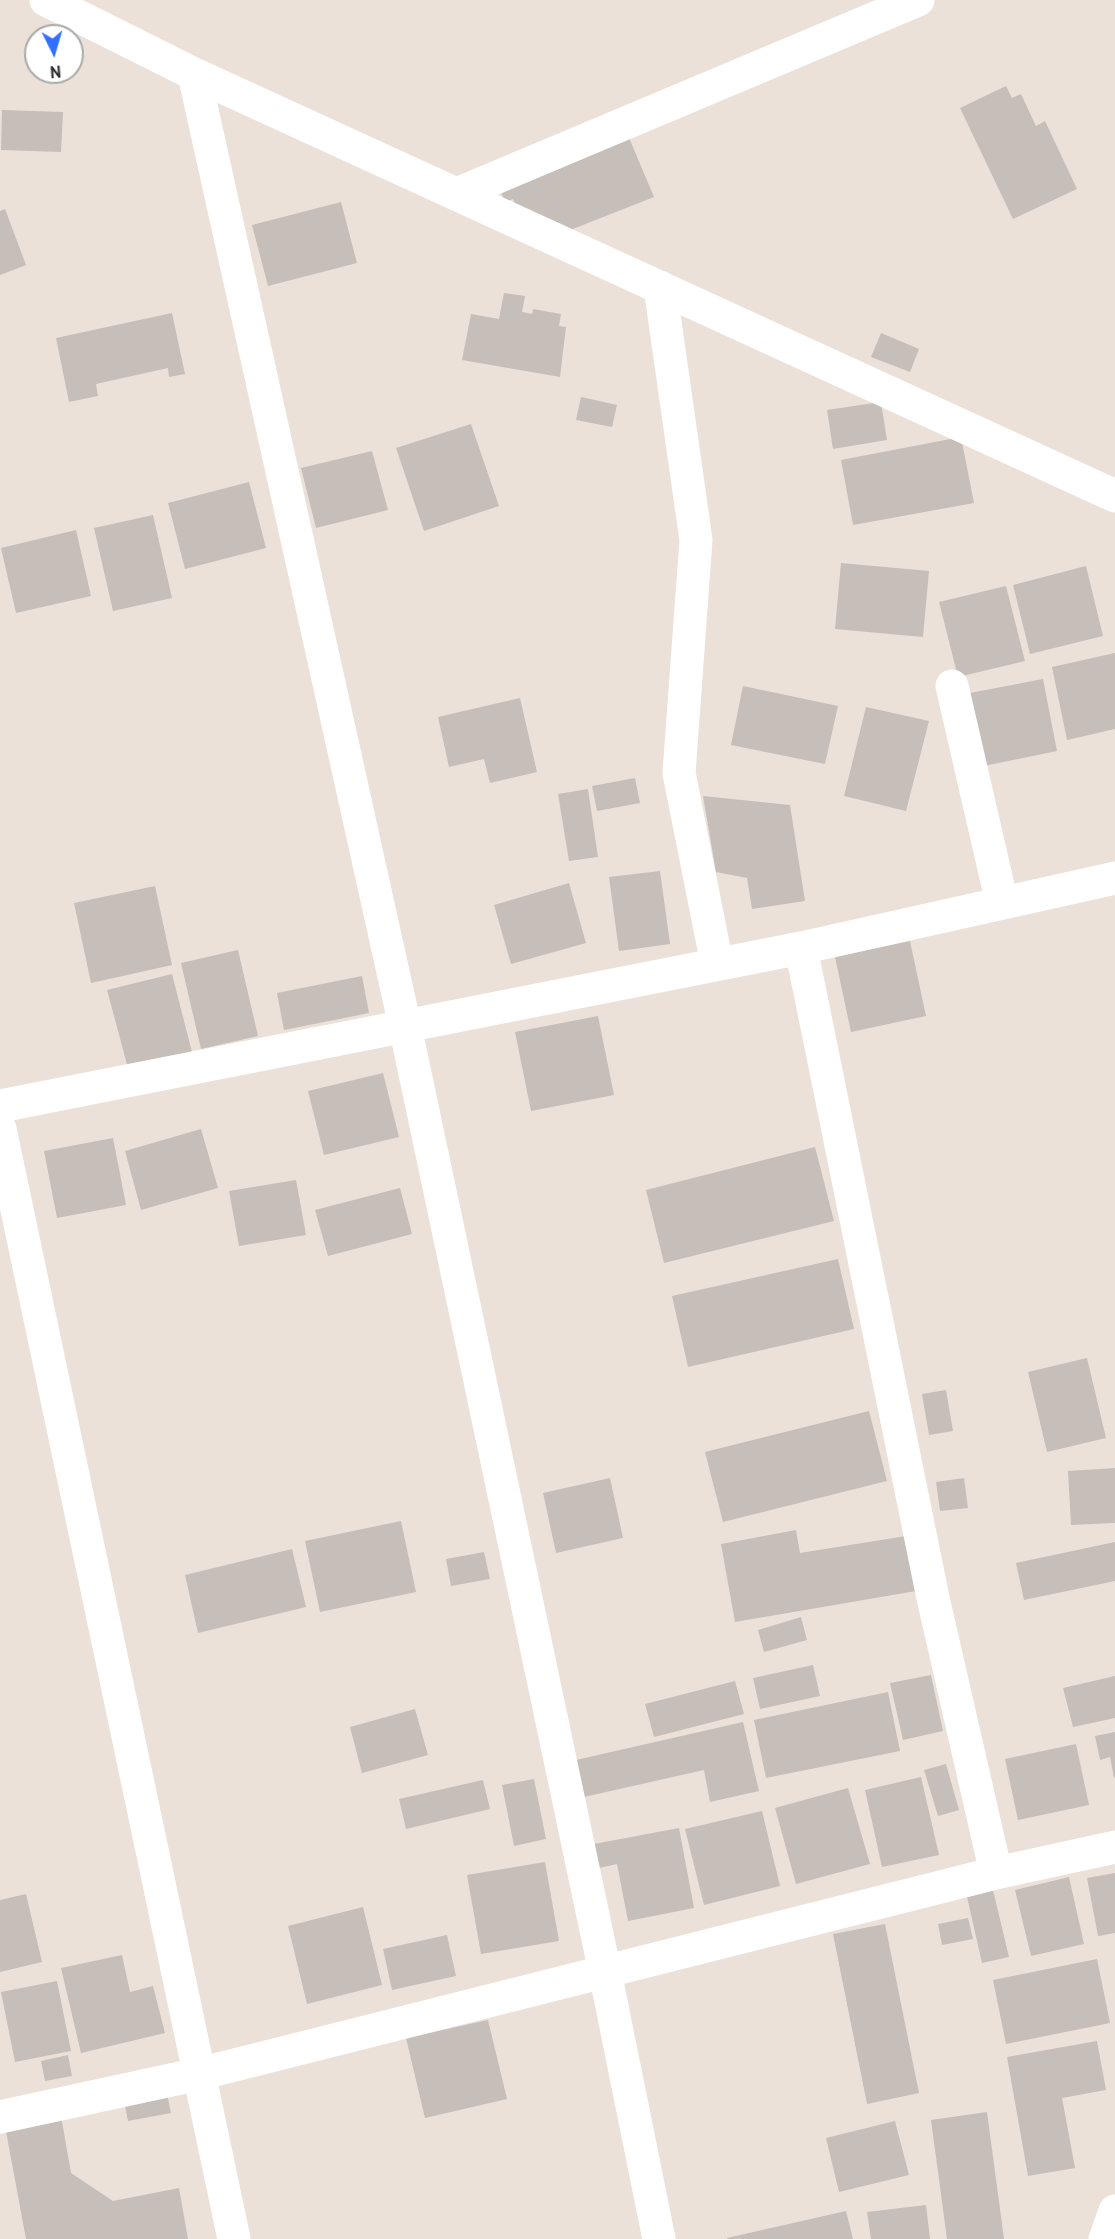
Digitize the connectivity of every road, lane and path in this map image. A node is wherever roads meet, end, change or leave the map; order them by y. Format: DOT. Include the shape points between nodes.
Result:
graph roads {
  1 [pos="46,0"];
  2 [pos="918,0"];
  3 [pos="194,74"];
  4 [pos="457,194"];
  5 [pos="660,287"];
  6 [pos="1115,496"];
  7 [pos="952,686"];
  8 [pos="1115,878"];
  9 [pos="1002,903"];
  10 [pos="801,948"];
  11 [pos="717,964"];
  12 [pos="405,1026"];
  13 [pos="0,1106"];
  14 [pos="0,1129"];
  15 [pos="1115,1847"];
  16 [pos="996,1873"];
  17 [pos="605,1972"];
  18 [pos="199,2074"];
  19 [pos="0,2117"];
  20 [pos="1115,2211"];
  21 [pos="234,2239"];
  22 [pos="659,2239"];
  23 [pos="1105,2239"];
  1 -- 3 [label="street"];
  2 -- 4 [label="street"];
  3 -- 4 [label="street"];
  3 -- 12 [label="street"];
  4 -- 5 [label="street"];
  5 -- 6 [label="street"];
  5 -- 11 [label="street" via="696,540 679,773"];
  7 -- 9 [label="street"];
  8 -- 9 [label="street"];
  9 -- 10 [label="street"];
  10 -- 11 [label="street"];
  10 -- 16 [label="street" via="933,1598"];
  11 -- 12 [label="street"];
  12 -- 13 [label="street"];
  12 -- 17 [label="street"];
  14 -- 18 [label="street"];
  15 -- 16 [label="street"];
  16 -- 17 [label="street"];
  17 -- 18 [label="street"];
  17 -- 22 [label="street"];
  18 -- 19 [label="street"];
  18 -- 21 [label="street"];
  20 -- 23 [label="street"];
}
